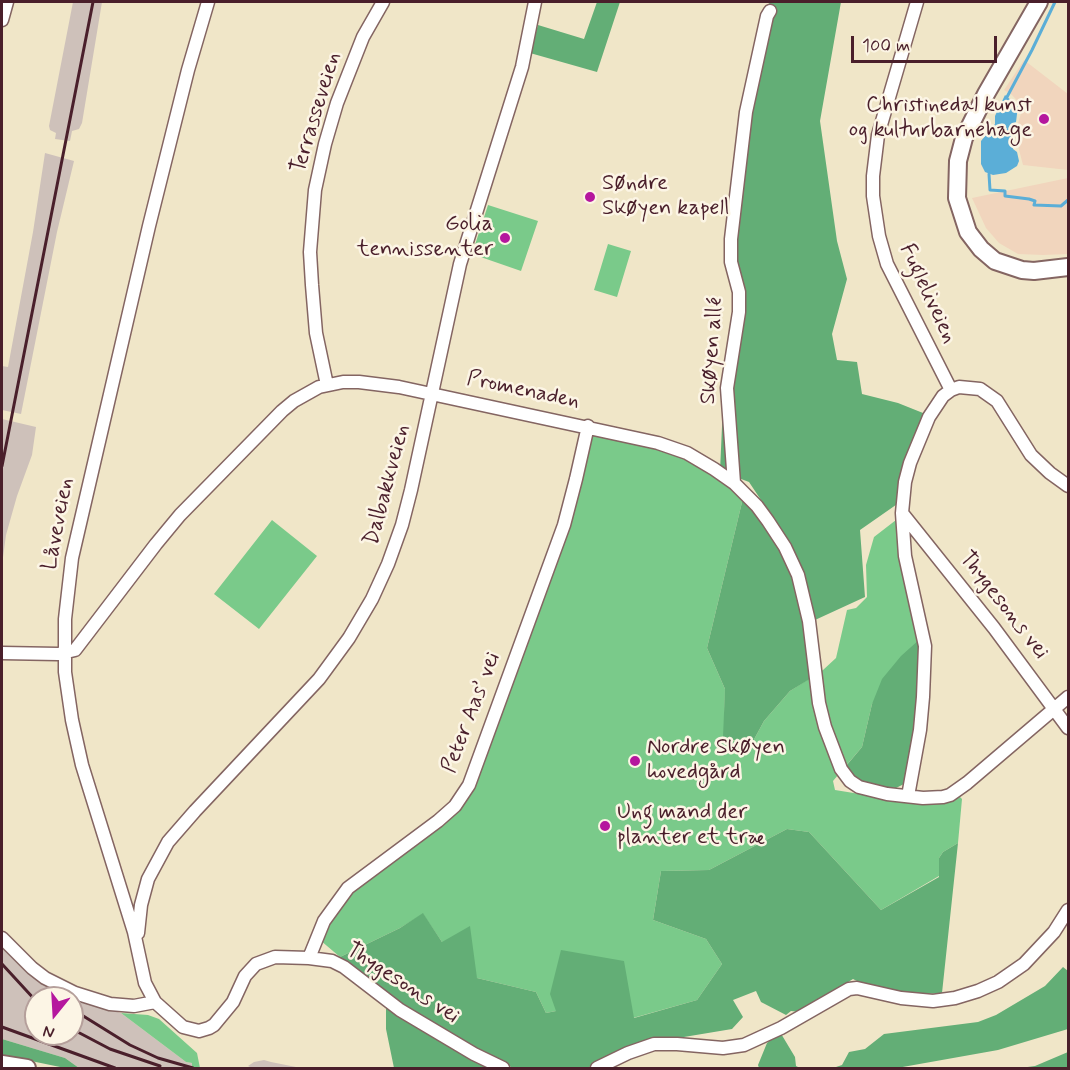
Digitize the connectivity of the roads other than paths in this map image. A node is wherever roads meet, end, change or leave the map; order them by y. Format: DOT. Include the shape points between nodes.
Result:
graph roads {
  1 [pos="7,2"];
  2 [pos="208,2"];
  3 [pos="383,2"];
  4 [pos="535,2"];
  5 [pos="917,2"];
  6 [pos="1039,2"];
  7 [pos="770,11"];
  8 [pos="2,20"];
  9 [pos="1068,267"];
  10 [pos="327,385"];
  11 [pos="951,390"];
  12 [pos="432,394"];
  13 [pos="588,426"];
  14 [pos="734,483"];
  15 [pos="1068,486"];
  16 [pos="902,513"];
  17 [pos="2,653"];
  18 [pos="65,653"];
  19 [pos="1068,697"];
  20 [pos="1055,708"];
  21 [pos="1068,728"];
  22 [pos="908,796"];
  23 [pos="1068,910"];
  24 [pos="2,938"];
  25 [pos="137,944"];
  26 [pos="309,958"];
  27 [pos="155,1002"];
  28 [pos="199,1031"];
  29 [pos="2,1064"];
  30 [pos="27,1068"];
  31 [pos="503,1068"];
  32 [pos="597,1068"];
  1 -- 8 [label="street"];
  2 -- 18 [label="street, Låveveien" via="151,218 78,529 66,601"];
  3 -- 10 [label="street, Terrasseveien" via="363,37 337,103 315,190 310,252 313,303"];
  4 -- 12 [label="street, Dalbakkveien" via="522,67 460,264"];
  5 -- 11 [label="street, Fugleliveien" via="878,135 873,196 887,264"];
  6 -- 9 [label="main road" via="964,138 958,162 957,198 968,232 995,261 1034,271"];
  7 -- 14 [label="street, Skøyen allé" via="746,112 731,239 731,262 739,292 727,388"];
  10 -- 12 [label="street, Promenaden" via="374,383"];
  10 -- 18 [label="street, Promenaden" via="282,411 205,488 156,544 79,646"];
  11 -- 15 [label="street" via="972,387 992,396 1031,455"];
  11 -- 16 [label="street" via="933,410 917,443 905,482"];
  12 -- 13 [label="street, Promenaden"];
  12 -- 25 [label="street, Dalbakkveien" via="402,525 372,599 319,679 168,842 148,879"];
  13 -- 14 [label="street, Promenaden" via="669,446"];
  13 -- 26 [label="street, Peter Aas’ vei" via="564,525 469,785 455,806 438,821 348,888 324,921"];
  14 -- 22 [label="street, Promenaden" via="768,521 798,575 809,621 819,704 827,736 846,776 865,790"];
  16 -- 20 [label="street, Thygesons vei"];
  16 -- 22 [label="street" via="905,556 925,646 920,730"];
  17 -- 18 [label="street"];
  18 -- 25 [label="street, Låveveien" via="78,749"];
  19 -- 20 [label="street"];
  20 -- 21 [label="street, Thygesons vei"];
  20 -- 22 [label="street" via="951,795"];
  23 -- 32 [label="street" via="1054,932 1024,964 978,991 933,1001 849,989 744,1045 723,1048 654,1044"];
  24 -- 27 [label="street" via="45,978 75,993 110,1004 134,1006"];
  25 -- 27 [label="street, Låveveien" via="145,982"];
  26 -- 28 [label="street, Thygesons vei" via="276,957 256,964 224,1014 209,1028"];
  26 -- 31 [label="street, Thygesons vei" via="333,961 344,967 400,1010"];
  27 -- 28 [label="street, Låveveien" via="185,1028"];
  29 -- 30 [label="main road"];
}
